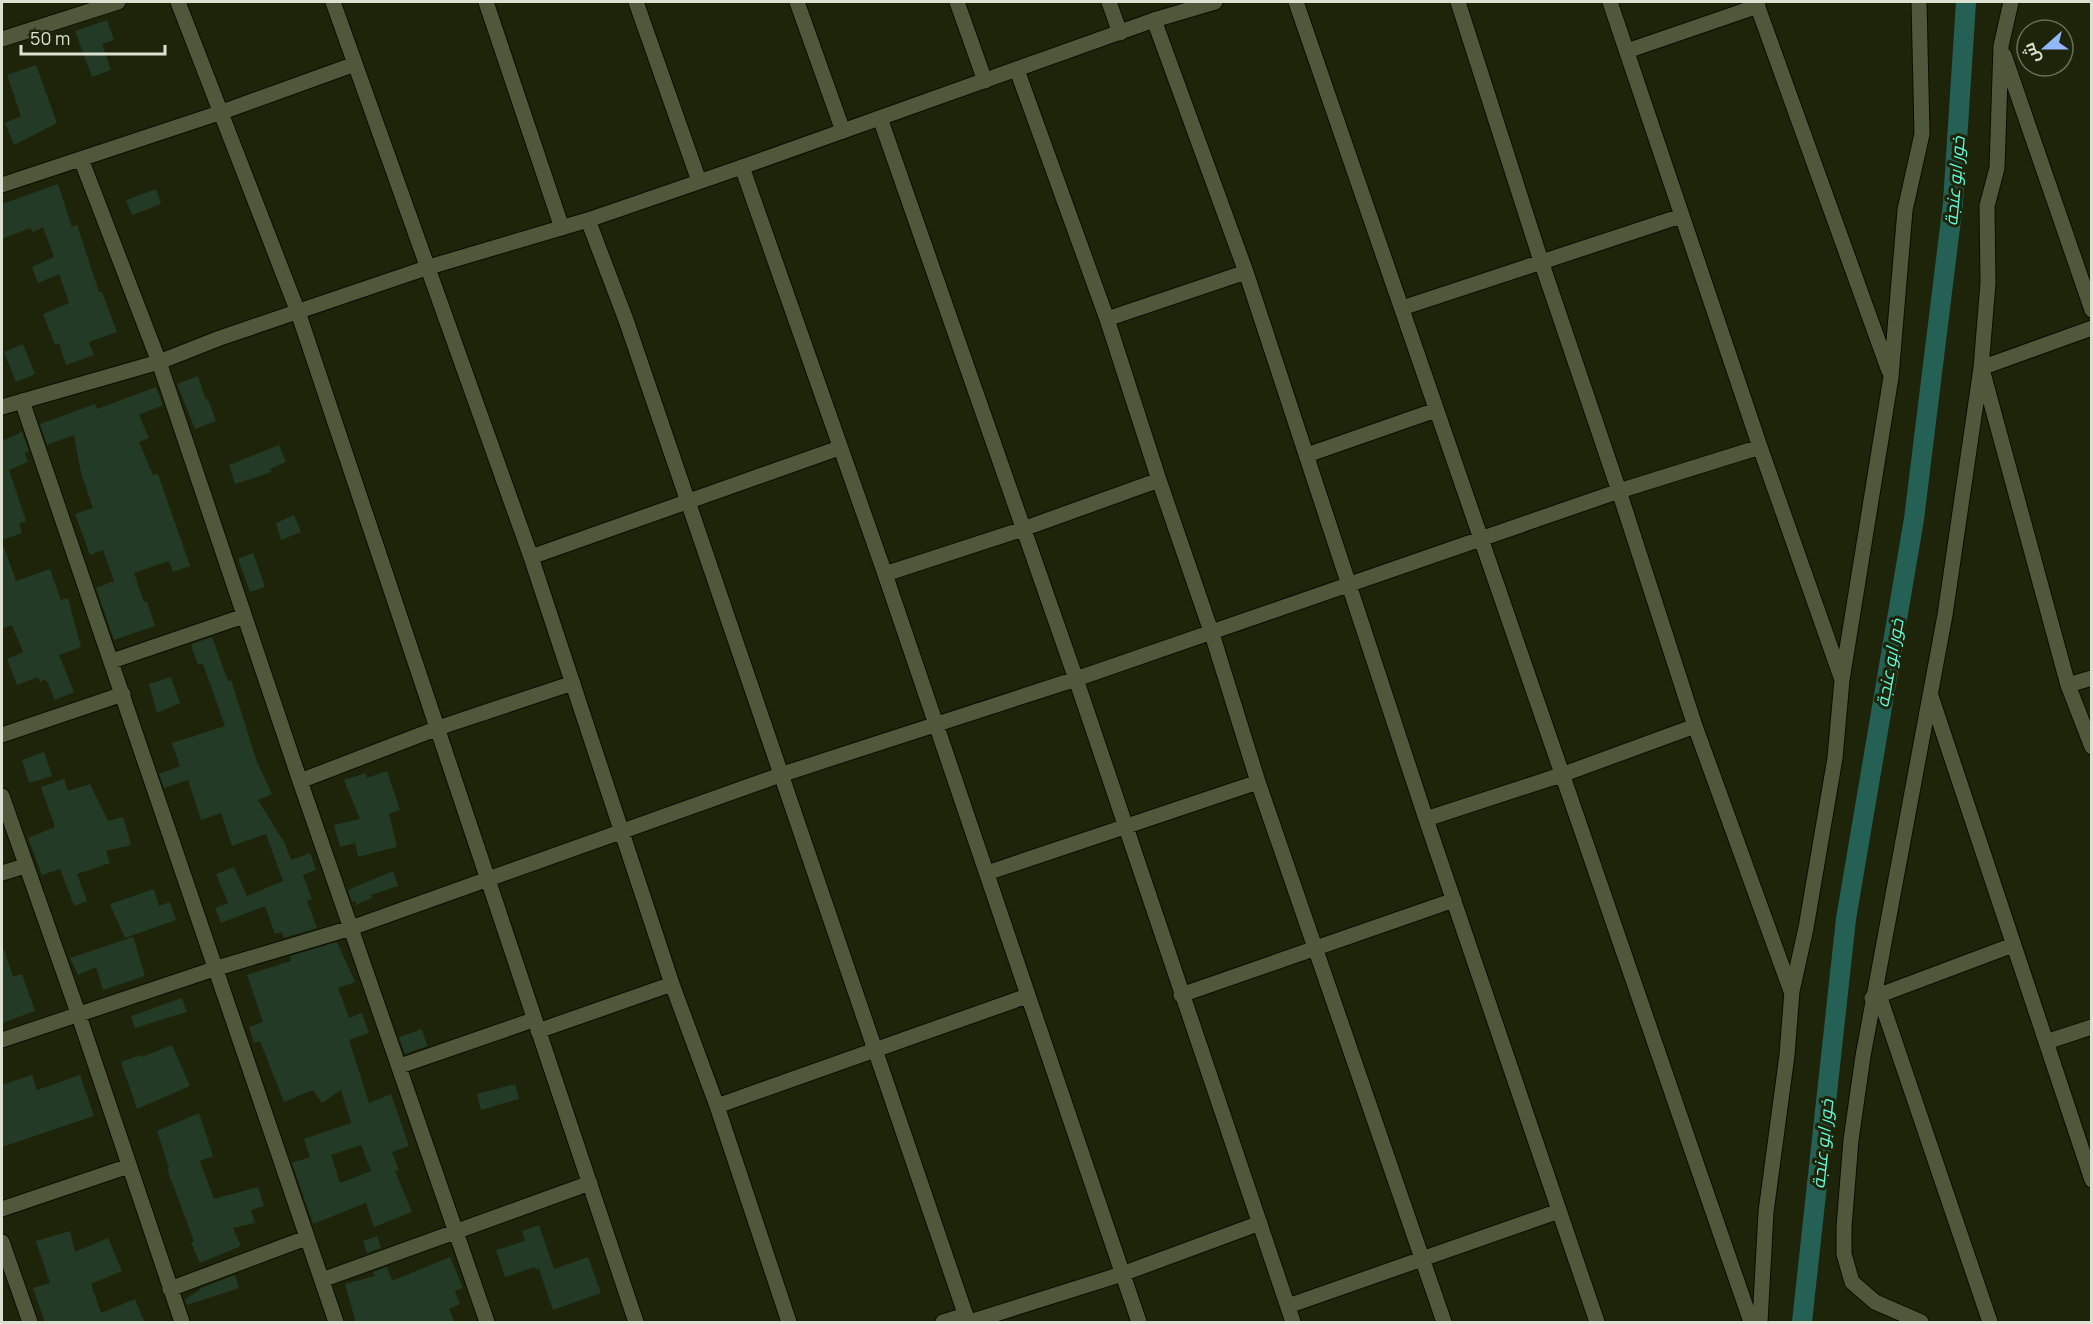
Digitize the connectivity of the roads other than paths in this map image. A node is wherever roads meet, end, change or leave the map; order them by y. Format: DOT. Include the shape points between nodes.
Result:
graph roads {
  1 [pos="118,2"];
  2 [pos="178,2"];
  3 [pos="333,2"];
  4 [pos="486,2"];
  5 [pos="636,2"];
  6 [pos="797,2"];
  7 [pos="957,2"];
  8 [pos="1109,2"];
  9 [pos="1215,2"];
  10 [pos="1296,2"];
  11 [pos="1458,2"];
  12 [pos="1610,2"];
  13 [pos="1919,2"];
  14 [pos="2011,2"];
  15 [pos="1757,4"];
  16 [pos="1154,20"];
  17 [pos="1120,33"];
  18 [pos="2,39"];
  19 [pos="2001,46"];
  20 [pos="1627,51"];
  21 [pos="355,64"];
  22 [pos="1017,70"];
  23 [pos="985,81"];
  24 [pos="222,112"];
  25 [pos="880,118"];
  26 [pos="843,131"];
  27 [pos="81,159"];
  28 [pos="742,167"];
  29 [pos="699,181"];
  30 [pos="2,185"];
  31 [pos="1682,216"];
  32 [pos="588,220"];
  33 [pos="562,228"];
  34 [pos="1541,261"];
  35 [pos="429,267"];
  36 [pos="1246,272"];
  37 [pos="1402,308"];
  38 [pos="2091,310"];
  39 [pos="298,312"];
  40 [pos="1107,319"];
  41 [pos="2091,328"];
  42 [pos="159,362"];
  43 [pos="1981,368"];
  44 [pos="1891,377"];
  45 [pos="22,401"];
  46 [pos="2,407"];
  47 [pos="1436,410"];
  48 [pos="1760,447"];
  49 [pos="839,448"];
  50 [pos="1307,455"];
  51 [pos="1159,480"];
  52 [pos="1619,491"];
  53 [pos="688,502"];
  54 [pos="1023,529"];
  55 [pos="1481,538"];
  56 [pos="531,557"];
  57 [pos="885,574"];
  58 [pos="1349,585"];
  59 [pos="244,616"];
  60 [pos="1212,633"];
  61 [pos="112,662"];
  62 [pos="2091,678"];
  63 [pos="1076,680"];
  64 [pos="1842,680"];
  65 [pos="573,682"];
  66 [pos="2068,685"];
  67 [pos="123,694"];
  68 [pos="1930,694"];
  69 [pos="935,724"];
  70 [pos="1695,726"];
  71 [pos="438,728"];
  72 [pos="2,735"];
  73 [pos="2091,747"];
  74 [pos="783,774"];
  75 [pos="1564,774"];
  76 [pos="300,781"];
  77 [pos="1258,782"];
  78 [pos="2,796"];
  79 [pos="1426,819"];
  80 [pos="1125,828"];
  81 [pos="622,832"];
  82 [pos="25,866"];
  83 [pos="2,873"];
  84 [pos="987,873"];
  85 [pos="489,878"];
  86 [pos="1454,900"];
  87 [pos="351,928"];
  88 [pos="2013,945"];
  89 [pos="1315,948"];
  90 [pos="214,969"];
  91 [pos="672,984"];
  92 [pos="1792,991"];
  93 [pos="1181,995"];
  94 [pos="1027,996"];
  95 [pos="1876,997"];
  96 [pos="78,1013"];
  97 [pos="536,1025"];
  98 [pos="2091,1027"];
  99 [pos="2,1040"];
  100 [pos="2046,1042"];
  101 [pos="876,1049"];
  102 [pos="400,1066"];
  103 [pos="717,1106"];
  104 [pos="129,1166"];
  105 [pos="2091,1180"];
  106 [pos="590,1183"];
  107 [pos="2,1209"];
  108 [pos="1559,1211"];
  109 [pos="1260,1222"];
  110 [pos="456,1232"];
  111 [pos="306,1238"];
  112 [pos="2,1242"];
  113 [pos="1422,1258"];
  114 [pos="1122,1274"];
  115 [pos="322,1280"];
  116 [pos="171,1288"];
  117 [pos="1288,1306"];
  118 [pos="968,1320"];
  119 [pos="30,1323"];
  120 [pos="182,1323"];
  121 [pos="336,1323"];
  122 [pos="487,1323"];
  123 [pos="636,1323"];
  124 [pos="789,1323"];
  125 [pos="944,1323"];
  126 [pos="1138,1323"];
  127 [pos="1293,1323"];
  128 [pos="1444,1323"];
  129 [pos="1597,1323"];
  130 [pos="1751,1323"];
  131 [pos="1760,1323"];
  132 [pos="1921,1323"];
  133 [pos="1990,1323"];
  1 -- 18 [label="street"];
  2 -- 24 [label="street"];
  3 -- 21 [label="street"];
  4 -- 33 [label="street"];
  5 -- 29 [label="street"];
  6 -- 26 [label="street"];
  7 -- 23 [label="street"];
  8 -- 17 [label="street"];
  9 -- 16 [label="street"];
  10 -- 37 [label="street"];
  11 -- 34 [label="street"];
  12 -- 20 [label="street"];
  13 -- 44 [label="street" via="1922,134 1905,210"];
  14 -- 19 [label="street"];
  15 -- 20 [label="street"];
  15 -- 44 [label="street"];
  16 -- 17 [label="street"];
  16 -- 36 [label="street"];
  17 -- 22 [label="street"];
  19 -- 38 [label="street"];
  19 -- 43 [label="street" via="1997,168 1987,206 1988,283"];
  20 -- 31 [label="street"];
  21 -- 24 [label="street"];
  21 -- 35 [label="street"];
  22 -- 23 [label="street"];
  22 -- 40 [label="street"];
  23 -- 25 [label="street"];
  24 -- 27 [label="street"];
  24 -- 39 [label="street"];
  25 -- 26 [label="street"];
  25 -- 54 [label="street"];
  26 -- 28 [label="street"];
  27 -- 30 [label="street"];
  27 -- 42 [label="street"];
  28 -- 29 [label="street"];
  28 -- 49 [label="street"];
  29 -- 32 [label="street"];
  31 -- 34 [label="street"];
  31 -- 48 [label="street"];
  32 -- 33 [label="street"];
  32 -- 53 [label="street"];
  33 -- 35 [label="street"];
  34 -- 37 [label="street"];
  34 -- 52 [label="street"];
  35 -- 39 [label="street"];
  35 -- 56 [label="street"];
  36 -- 40 [label="street"];
  36 -- 50 [label="street"];
  37 -- 47 [label="street"];
  39 -- 42 [label="street"];
  39 -- 71 [label="street"];
  40 -- 51 [label="street"];
  41 -- 43 [label="street"];
  42 -- 45 [label="street"];
  42 -- 59 [label="street"];
  43 -- 66 [label="street"];
  43 -- 68 [label="street"];
  44 -- 64 [label="street"];
  45 -- 46 [label="street"];
  45 -- 61 [label="street"];
  47 -- 50 [label="street"];
  47 -- 55 [label="street"];
  48 -- 52 [label="street"];
  48 -- 64 [label="street"];
  49 -- 53 [label="street"];
  49 -- 57 [label="street"];
  50 -- 58 [label="street"];
  51 -- 54 [label="street"];
  51 -- 60 [label="street"];
  52 -- 55 [label="street"];
  52 -- 70 [label="street"];
  53 -- 56 [label="street"];
  53 -- 74 [label="street"];
  54 -- 57 [label="street"];
  54 -- 63 [label="street"];
  55 -- 58 [label="street"];
  55 -- 75 [label="street"];
  56 -- 65 [label="street"];
  57 -- 69 [label="street"];
  58 -- 60 [label="street"];
  58 -- 79 [label="street"];
  59 -- 61 [label="street"];
  59 -- 76 [label="street"];
  60 -- 63 [label="street"];
  60 -- 77 [label="street"];
  61 -- 67 [label="street"];
  62 -- 66 [label="street"];
  63 -- 69 [label="street"];
  63 -- 80 [label="street"];
  64 -- 92 [label="street" via="1835,758"];
  65 -- 71 [label="street"];
  65 -- 81 [label="street"];
  66 -- 73 [label="street"];
  67 -- 72 [label="street"];
  67 -- 90 [label="street"];
  68 -- 88 [label="street"];
  68 -- 95 [label="street"];
  69 -- 74 [label="street"];
  69 -- 84 [label="street"];
  70 -- 75 [label="street"];
  70 -- 92 [label="street"];
  71 -- 76 [label="street"];
  71 -- 85 [label="street"];
  74 -- 81 [label="street"];
  74 -- 101 [label="street"];
  75 -- 79 [label="street"];
  75 -- 130 [label="street"];
  76 -- 87 [label="street"];
  77 -- 80 [label="street"];
  77 -- 89 [label="street"];
  78 -- 82 [label="street"];
  79 -- 86 [label="street"];
  80 -- 84 [label="street"];
  80 -- 93 [label="street"];
  81 -- 85 [label="street"];
  81 -- 91 [label="street"];
  82 -- 83 [label="street"];
  82 -- 96 [label="street"];
  84 -- 94 [label="street"];
  85 -- 87 [label="street"];
  85 -- 97 [label="street"];
  86 -- 89 [label="street"];
  86 -- 108 [label="street"];
  87 -- 90 [label="street"];
  87 -- 102 [label="street"];
  88 -- 95 [label="street"];
  88 -- 100 [label="street"];
  89 -- 93 [label="street"];
  89 -- 113 [label="street"];
  90 -- 96 [label="street"];
  90 -- 111 [label="street"];
  91 -- 97 [label="street"];
  91 -- 103 [label="street"];
  92 -- 131 [label="street" via="1766,1212"];
  93 -- 109 [label="street"];
  94 -- 101 [label="street"];
  94 -- 114 [label="street"];
  95 -- 132 [label="street" via="1851,1140 1844,1254 1852,1282 1875,1302"];
  95 -- 133 [label="street"];
  96 -- 99 [label="street"];
  96 -- 104 [label="street"];
  97 -- 102 [label="street"];
  97 -- 106 [label="street"];
  98 -- 100 [label="street"];
  100 -- 105 [label="street"];
  101 -- 103 [label="street"];
  101 -- 118 [label="street"];
  102 -- 110 [label="street"];
  103 -- 124 [label="street"];
  104 -- 107 [label="street"];
  104 -- 116 [label="street"];
  106 -- 110 [label="street"];
  106 -- 123 [label="street"];
  108 -- 113 [label="street"];
  108 -- 129 [label="street"];
  109 -- 114 [label="street"];
  109 -- 117 [label="street"];
  110 -- 115 [label="street"];
  110 -- 122 [label="street"];
  111 -- 115 [label="street"];
  111 -- 116 [label="street"];
  112 -- 119 [label="street"];
  113 -- 117 [label="street"];
  113 -- 128 [label="street"];
  114 -- 118 [label="street"];
  114 -- 126 [label="street"];
  115 -- 121 [label="street"];
  116 -- 120 [label="street"];
  117 -- 127 [label="street"];
  118 -- 125 [label="street"];
}
